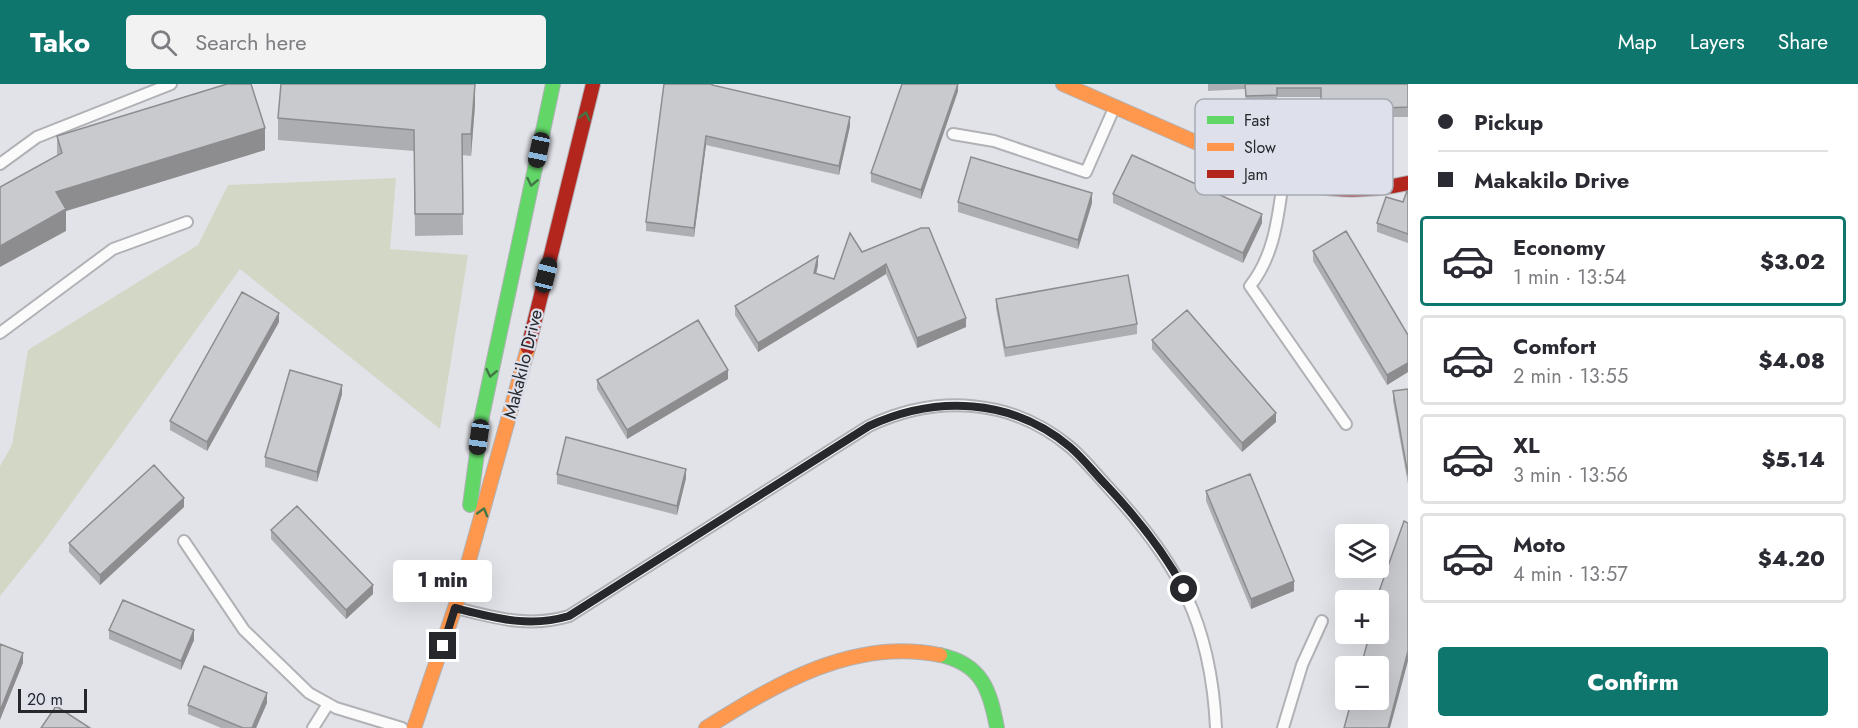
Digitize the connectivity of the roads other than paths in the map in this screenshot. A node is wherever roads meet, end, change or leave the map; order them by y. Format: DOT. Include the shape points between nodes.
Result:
graph roads {
  1 [pos="171,84"];
  2 [pos="553,84"];
  3 [pos="593,84"];
  4 [pos="1063,84"];
  5 [pos="1115,106"];
  6 [pos="953,134"];
  7 [pos="1195,142"];
  8 [pos="0,164"];
  9 [pos="1408,183"];
  10 [pos="1393,186"];
  11 [pos="1281,195"];
  12 [pos="187,222"];
  13 [pos="0,333"];
  14 [pos="1346,424"];
  15 [pos="184,541"];
  16 [pos="455,608"];
  17 [pos="1322,621"];
  18 [pos="327,704"];
  19 [pos="313,728"];
  20 [pos="402,728"];
  21 [pos="414,728"];
  22 [pos="706,728"];
  23 [pos="997,728"];
  24 [pos="1216,728"];
  25 [pos="1283,728"];
  1 -- 8 [label="lane" via="37,137"];
  2 -- 16 [label="main road, Makakilo Drive, one-way" via="482,416"];
  16 -- 3 [label="main road, Makakilo Drive, one-way" via="508,424"];
  4 -- 5 [label="main road"];
  5 -- 6 [label="lane" via="1086,172 994,141"];
  5 -- 7 [label="main road"];
  9 -- 10 [label="main road"];
  11 -- 14 [label="lane" via="1273,240 1250,286"];
  12 -- 13 [label="lane" via="113,249"];
  15 -- 18 [label="lane" via="231,613 258,646 309,693"];
  16 -- 21 [label="main road, Makakilo Drive"];
  16 -- 24 [label="lane" via="519,623 569,616 869,426 899,413 931,406 974,405 1016,415 1054,435 1072,448 1144,526 1166,556 1198,623 1209,659"];
  17 -- 25 [label="lane" via="1302,665"];
  18 -- 19 [label="lane"];
  18 -- 20 [label="lane"];
  22 -- 23 [label="main road" via="773,687 827,664 884,652 923,651 949,656 978,676 992,699"];
}
